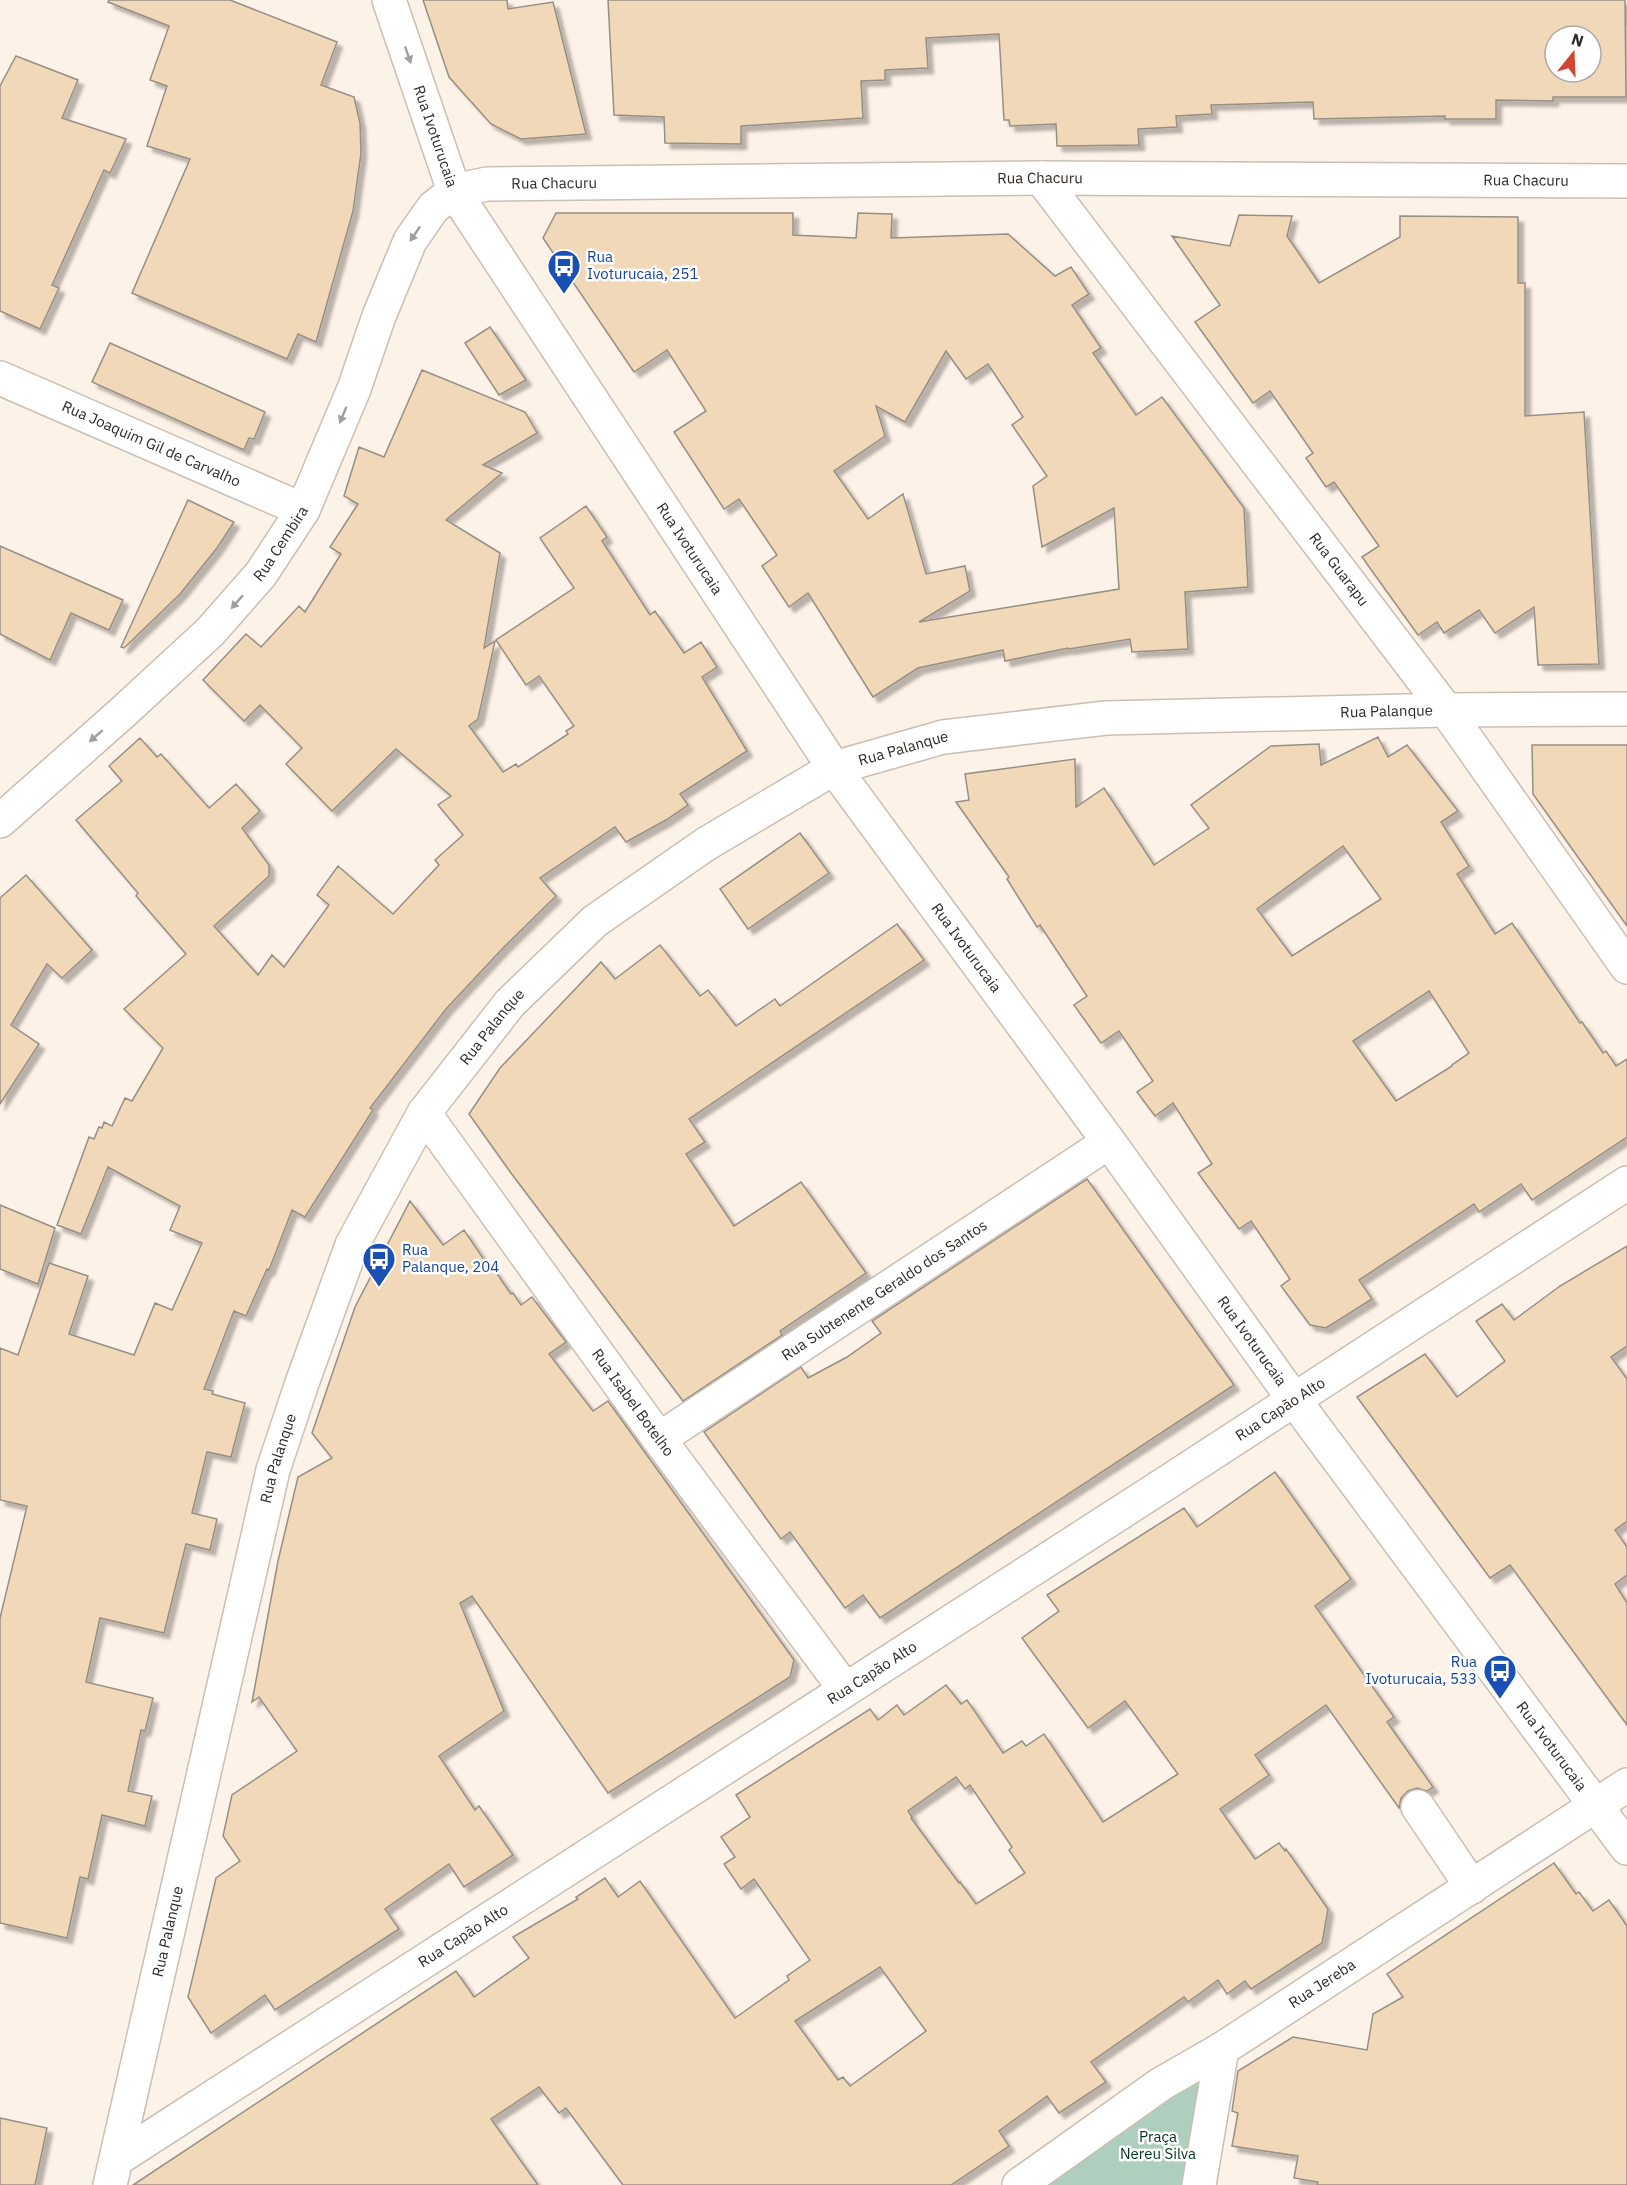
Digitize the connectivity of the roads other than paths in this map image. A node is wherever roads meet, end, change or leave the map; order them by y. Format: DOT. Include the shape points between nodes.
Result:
graph roads {
  1 [pos="389,0"];
  2 [pos="1041,178"];
  3 [pos="1627,181"];
  4 [pos="454,192"];
  5 [pos="0,378"];
  6 [pos="303,510"];
  7 [pos="1627,709"];
  8 [pos="1446,710"];
  9 [pos="834,768"];
  10 [pos="0,820"];
  11 [pos="1627,967"];
  12 [pos="424,1113"];
  13 [pos="1109,1142"];
  14 [pos="1627,1183"];
  15 [pos="1295,1401"];
  16 [pos="659,1438"];
  17 [pos="845,1689"];
  18 [pos="1627,1785"];
  19 [pos="1595,1806"];
  20 [pos="1418,1807"];
  21 [pos="1627,1848"];
  22 [pos="1472,1887"];
  23 [pos="1221,2049"];
  24 [pos="113,2172"];
  25 [pos="1019,2185"];
  26 [pos="1199,2185"];
  1 -- 4 [label="street, Rua Ivoturucaia, one-way"];
  2 -- 3 [label="street, Rua Chacuru"];
  2 -- 4 [label="street, Rua Chacuru" via="487,184"];
  2 -- 8 [label="street, Rua Guarapu"];
  4 -- 6 [label="street, Rua Cembira, one-way" via="433,208 410,241"];
  4 -- 9 [label="street, Rua Ivoturucaia"];
  5 -- 6 [label="street, Rua Joaquim Gil de Carvalho"];
  6 -- 10 [label="street, Rua Cembira, one-way" via="261,574 210,632"];
  7 -- 8 [label="street, Rua Palanque"];
  8 -- 9 [label="street, Rua Palanque" via="1106,718 944,737"];
  8 -- 11 [label="street, Rua Guarapu"];
  9 -- 12 [label="street, Rua Palanque" via="706,844 595,921 510,1003"];
  9 -- 13 [label="street, Rua Ivoturucaia"];
  12 -- 16 [label="street, Rua Isabel Botelho"];
  12 -- 24 [label="street, Rua Palanque" via="352,1245 273,1470"];
  13 -- 15 [label="street, Rua Ivoturucaia"];
  13 -- 16 [label="street, Rua Subtenente Geraldo dos Santos"];
  14 -- 15 [label="street, Rua Capão Alto"];
  15 -- 17 [label="street, Rua Capão Alto"];
  15 -- 19 [label="street, Rua Ivoturucaia"];
  16 -- 17 [label="street, Rua Isabel Botelho"];
  17 -- 24 [label="street, Rua Capão Alto"];
  18 -- 19 [label="street, Rua Jereba"];
  19 -- 21 [label="street, Rua Ivoturucaia"];
  19 -- 22 [label="street, Rua Jereba"];
  20 -- 22 [label="street"];
  22 -- 23 [label="street, Rua Jereba"];
  23 -- 25 [label="street, Rua Jereba" via="1161,2084"];
  23 -- 26 [label="street"];
}
